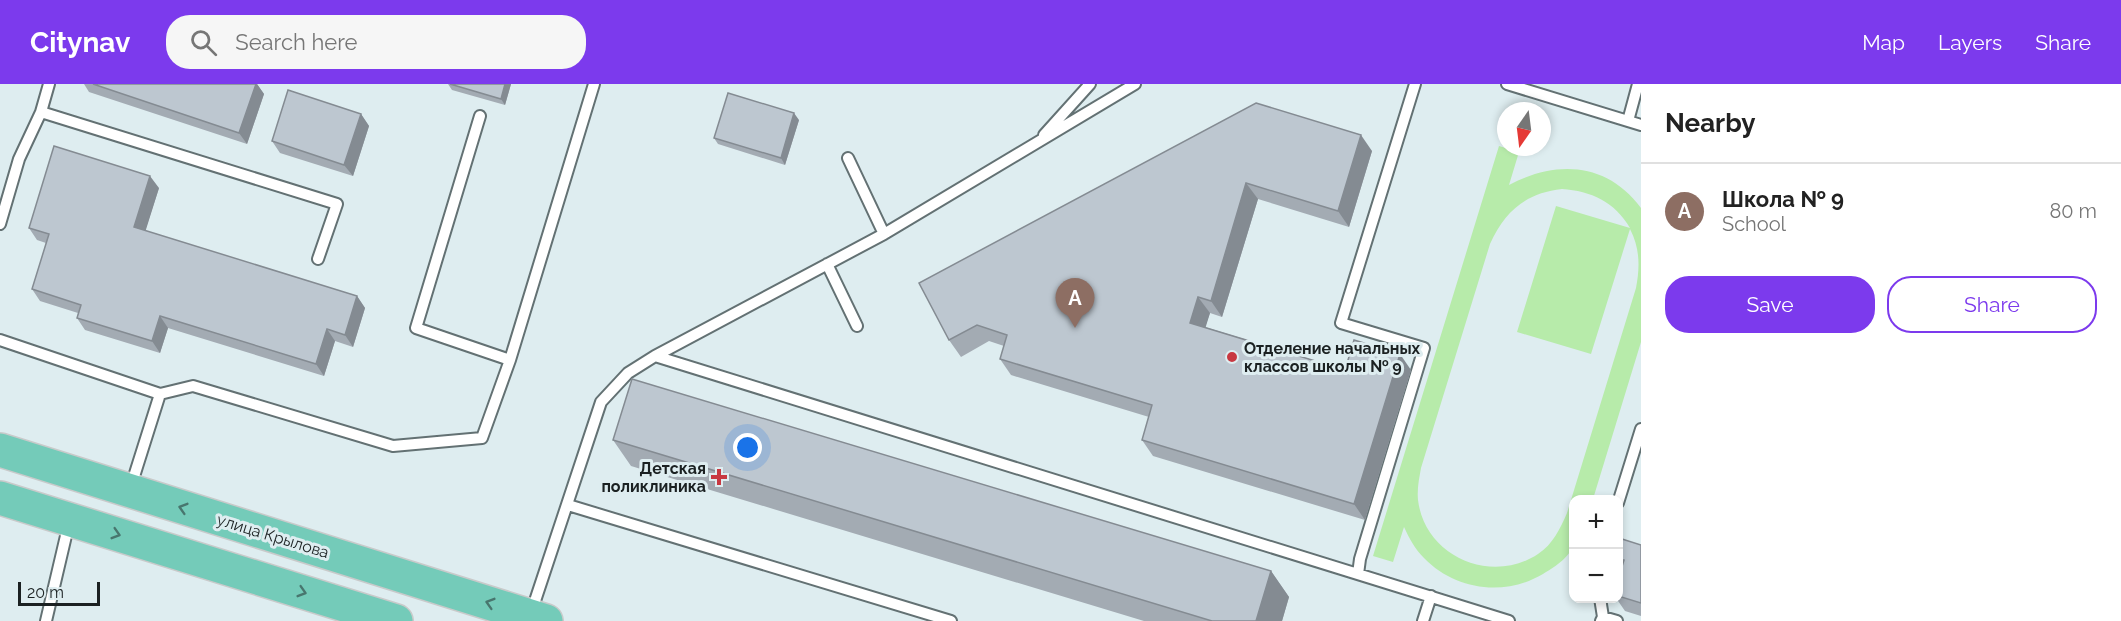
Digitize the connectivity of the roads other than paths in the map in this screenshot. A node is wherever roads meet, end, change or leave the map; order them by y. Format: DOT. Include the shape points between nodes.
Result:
graph roads {
  1 [pos="49,84"];
  2 [pos="594,84"];
  3 [pos="1090,84"];
  4 [pos="1135,84"];
  5 [pos="1415,84"];
  6 [pos="1507,84"];
  7 [pos="1638,84"];
  8 [pos="41,112"];
  9 [pos="480,116"];
  10 [pos="1628,121"];
  11 [pos="1641,124"];
  12 [pos="1036,144"];
  13 [pos="848,158"];
  14 [pos="0,224"];
  15 [pos="884,234"];
  16 [pos="318,259"];
  17 [pos="827,264"];
  18 [pos="857,326"];
  19 [pos="0,340"];
  20 [pos="655,356"];
  21 [pos="510,360"];
  22 [pos="160,394"];
  23 [pos="1641,429"];
  24 [pos="0,450"];
  25 [pos="82,476"];
  26 [pos="130,491"];
  27 [pos="1620,495"];
  28 [pos="0,498"];
  29 [pos="568,505"];
  30 [pos="70,520"];
  31 [pos="1358,574"];
  32 [pos="1431,596"];
  33 [pos="1600,603"];
  34 [pos="1480,617"];
  35 [pos="538,619"];
  36 [pos="1602,619"];
  37 [pos="46,621"];
  38 [pos="396,621"];
  39 [pos="951,621"];
  40 [pos="1423,621"];
  41 [pos="1509,621"];
  42 [pos="1617,621"];
  1 -- 8 [label="lane"];
  2 -- 21 [label="lane"];
  3 -- 12 [label="lane"];
  4 -- 12 [label="lane"];
  5 -- 31 [label="lane" via="1341,323 1424,348"];
  6 -- 10 [label="lane"];
  7 -- 10 [label="lane"];
  8 -- 14 [label="lane" via="19,159"];
  8 -- 16 [label="lane" via="337,204"];
  9 -- 21 [label="lane" via="416,328"];
  10 -- 11 [label="lane"];
  12 -- 15 [label="lane"];
  13 -- 15 [label="lane"];
  15 -- 17 [label="lane"];
  17 -- 18 [label="lane"];
  17 -- 20 [label="lane"];
  19 -- 22 [label="lane"];
  20 -- 29 [label="lane" via="628,373 601,402"];
  20 -- 31 [label="lane"];
  21 -- 22 [label="lane" via="482,438 393,446 193,386"];
  22 -- 26 [label="lane"];
  23 -- 27 [label="lane"];
  24 -- 25 [label="main road, улица Крылова"];
  25 -- 26 [label="main road, улица Крылова"];
  25 -- 30 [label="main road"];
  35 -- 26 [label="main road, улица Крылова, one-way"];
  28 -- 30 [label="main road"];
  29 -- 35 [label="lane"];
  29 -- 39 [label="lane"];
  30 -- 37 [label="lane"];
  30 -- 38 [label="main road, one-way"];
  31 -- 32 [label="lane"];
  32 -- 34 [label="lane"];
  32 -- 40 [label="lane"];
  33 -- 36 [label="lane"];
  34 -- 41 [label="lane"];
  36 -- 42 [label="lane"];
}
